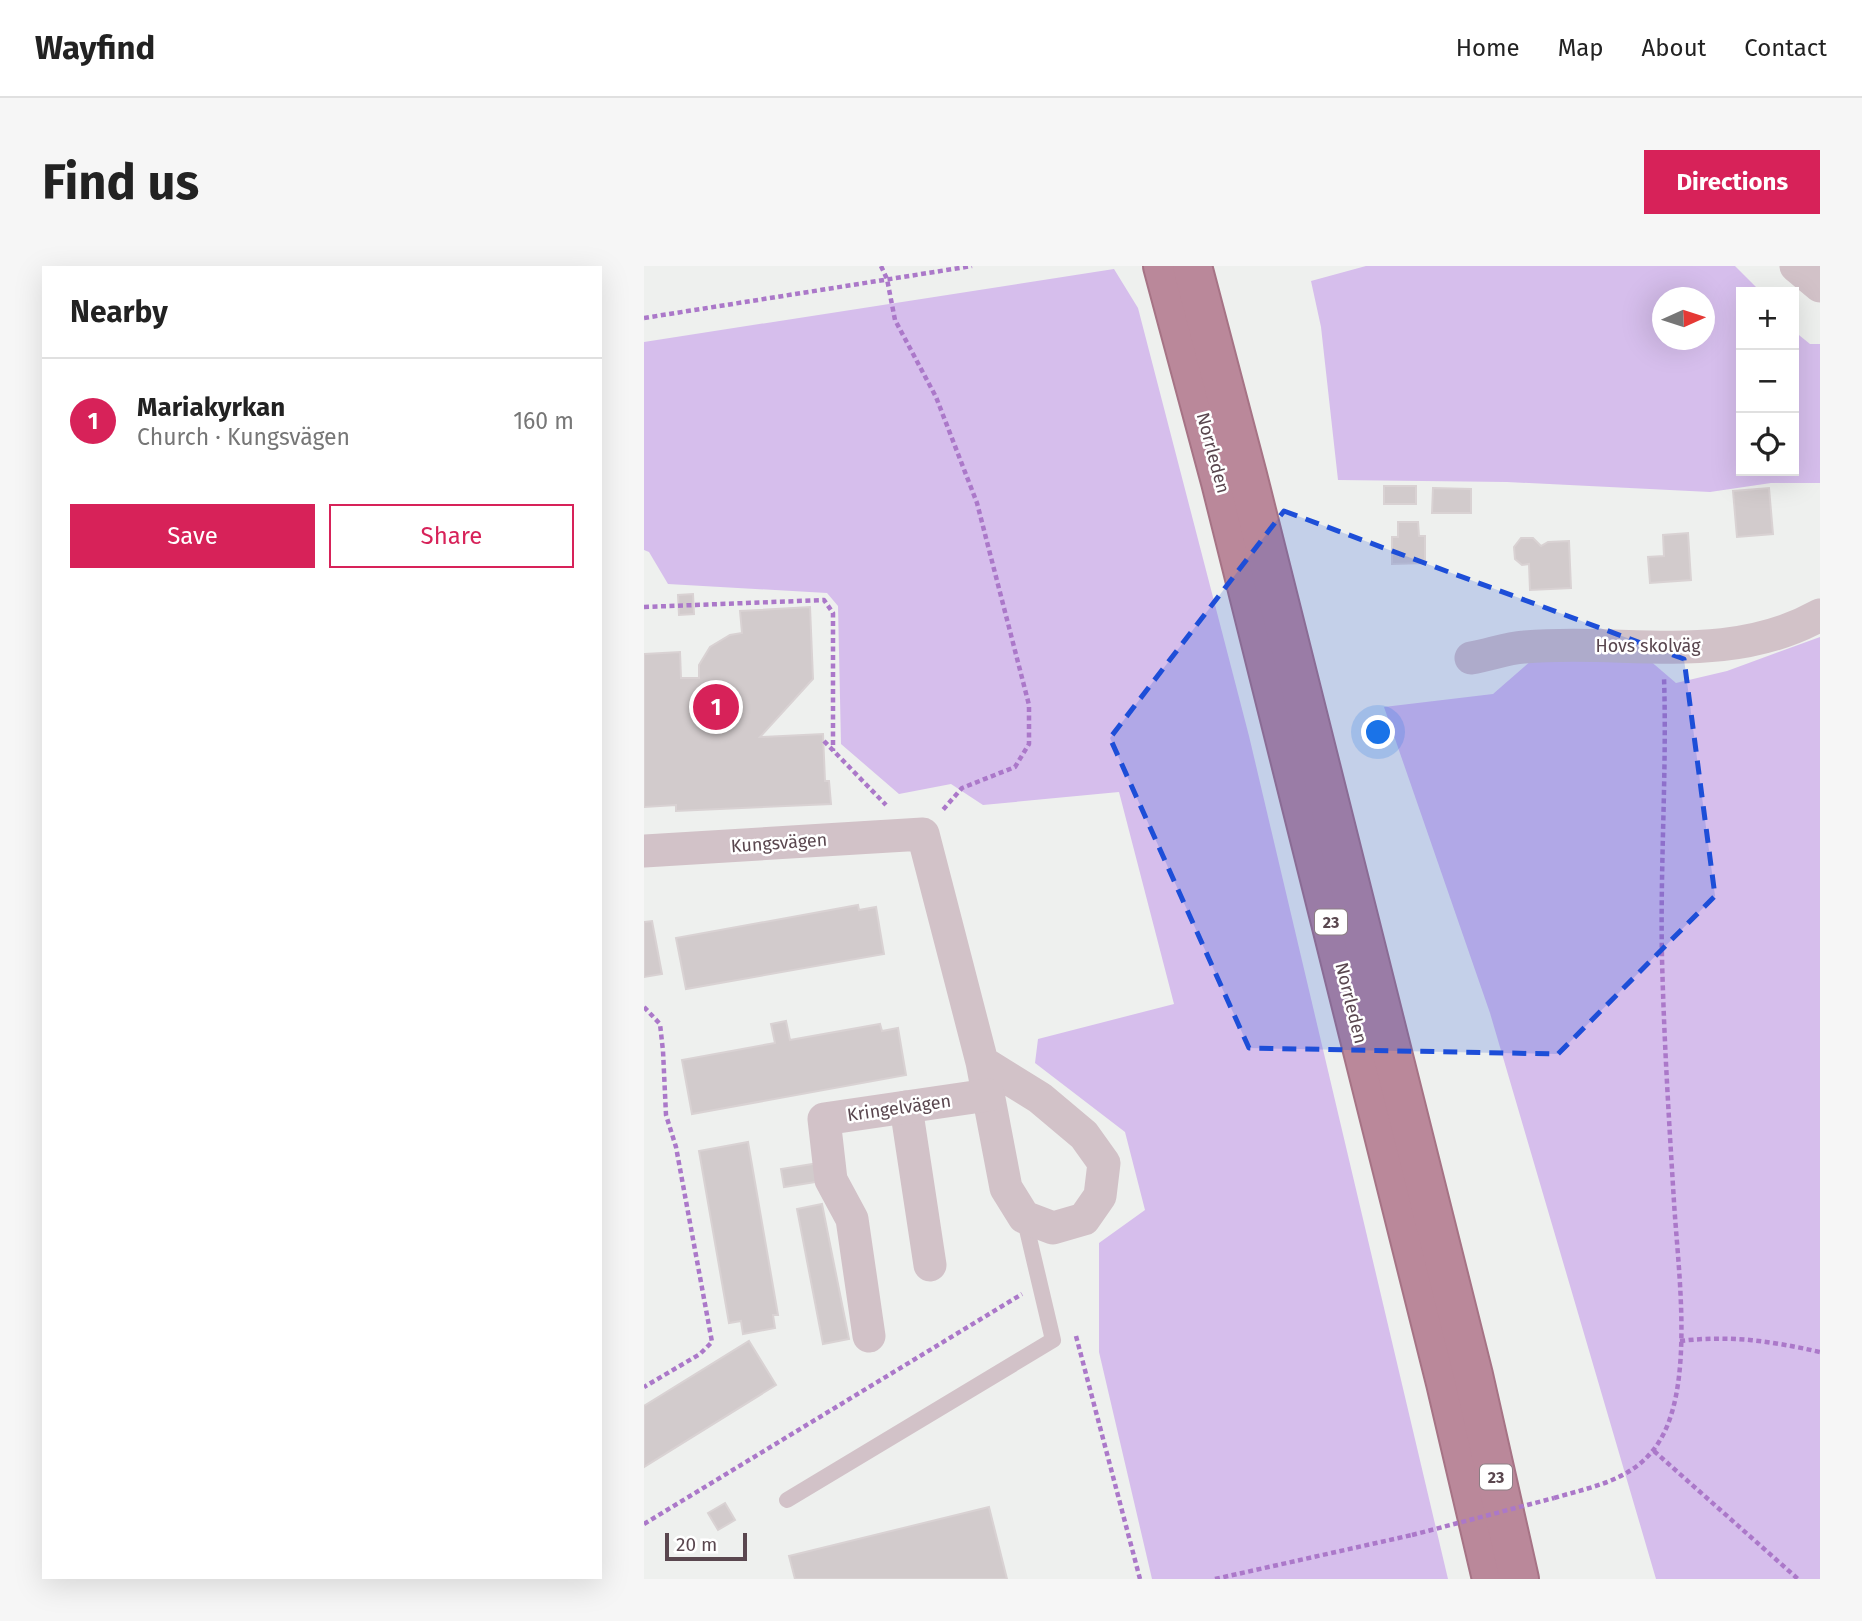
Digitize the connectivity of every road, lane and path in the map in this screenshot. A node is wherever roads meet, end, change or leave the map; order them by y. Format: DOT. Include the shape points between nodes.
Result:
graph roads {
  1 [pos="881,266"];
  2 [pos="972,266"];
  3 [pos="1163,266"];
  4 [pos="1192,266"];
  5 [pos="887,279"];
  6 [pos="644,318"];
  7 [pos="644,607"];
  8 [pos="1820,615"];
  9 [pos="1663,648"];
  10 [pos="1471,659"];
  11 [pos="824,741"];
  12 [pos="834,751"];
  13 [pos="918,834"];
  14 [pos="644,851"];
  15 [pos="644,1007"];
  16 [pos="982,1062"];
  17 [pos="988,1095"];
  18 [pos="906,1107"];
  19 [pos="1024,1217"];
  20 [pos="930,1265"];
  21 [pos="1039,1283"];
  22 [pos="1073,1330"];
  23 [pos="869,1336"];
  24 [pos="1681,1340"];
  25 [pos="1820,1352"];
  26 [pos="644,1387"];
  27 [pos="1654,1451"];
  28 [pos="787,1500"];
  29 [pos="644,1524"];
  30 [pos="1140,1579"];
  31 [pos="1215,1579"];
  32 [pos="1492,1579"];
  33 [pos="1519,1579"];
  34 [pos="1798,1579"];
  1 -- 5 [label="path"];
  2 -- 5 [label="path"];
  3 -- 32 [label="highway, Norrleden / 23" via="1221,482"];
  4 -- 33 [label="highway, Norrleden / 23" via="1466,1349"];
  5 -- 6 [label="path"];
  5 -- 13 [label="path" via="895,320 936,397 977,503 1030,705 1029,744 1015,767 962,788"];
  7 -- 12 [label="path" via="824,600 833,613"];
  8 -- 9 [label="street, Hovs skolväg" via="1761,639"];
  9 -- 10 [label="street, Hovs skolväg" via="1522,647"];
  9 -- 24 [label="path" via="1663,996"];
  11 -- 12 [label="path"];
  12 -- 13 [label="path"];
  13 -- 14 [label="street, Kungsvägen"];
  13 -- 16 [label="street"];
  15 -- 26 [label="path" via="660,1024 666,1115 712,1342"];
  16 -- 17 [label="street"];
  16 -- 19 [label="street" via="1040,1098 1084,1135 1104,1163 1100,1196 1084,1219 1053,1228"];
  17 -- 18 [label="street, Kringelvägen"];
  17 -- 19 [label="street" via="1006,1188"];
  18 -- 20 [label="street"];
  18 -- 23 [label="street, Kringelvägen" via="824,1119 831,1180 852,1219"];
  19 -- 21 [label="lane"];
  21 -- 28 [label="lane" via="1052,1340"];
  21 -- 29 [label="path"];
  22 -- 30 [label="path"];
  24 -- 25 [label="path" via="1734,1337"];
  24 -- 27 [label="path" via="1672,1411"];
  27 -- 31 [label="path, bridge" via="1617,1479 1554,1498"];
  27 -- 34 [label="path"];
}
